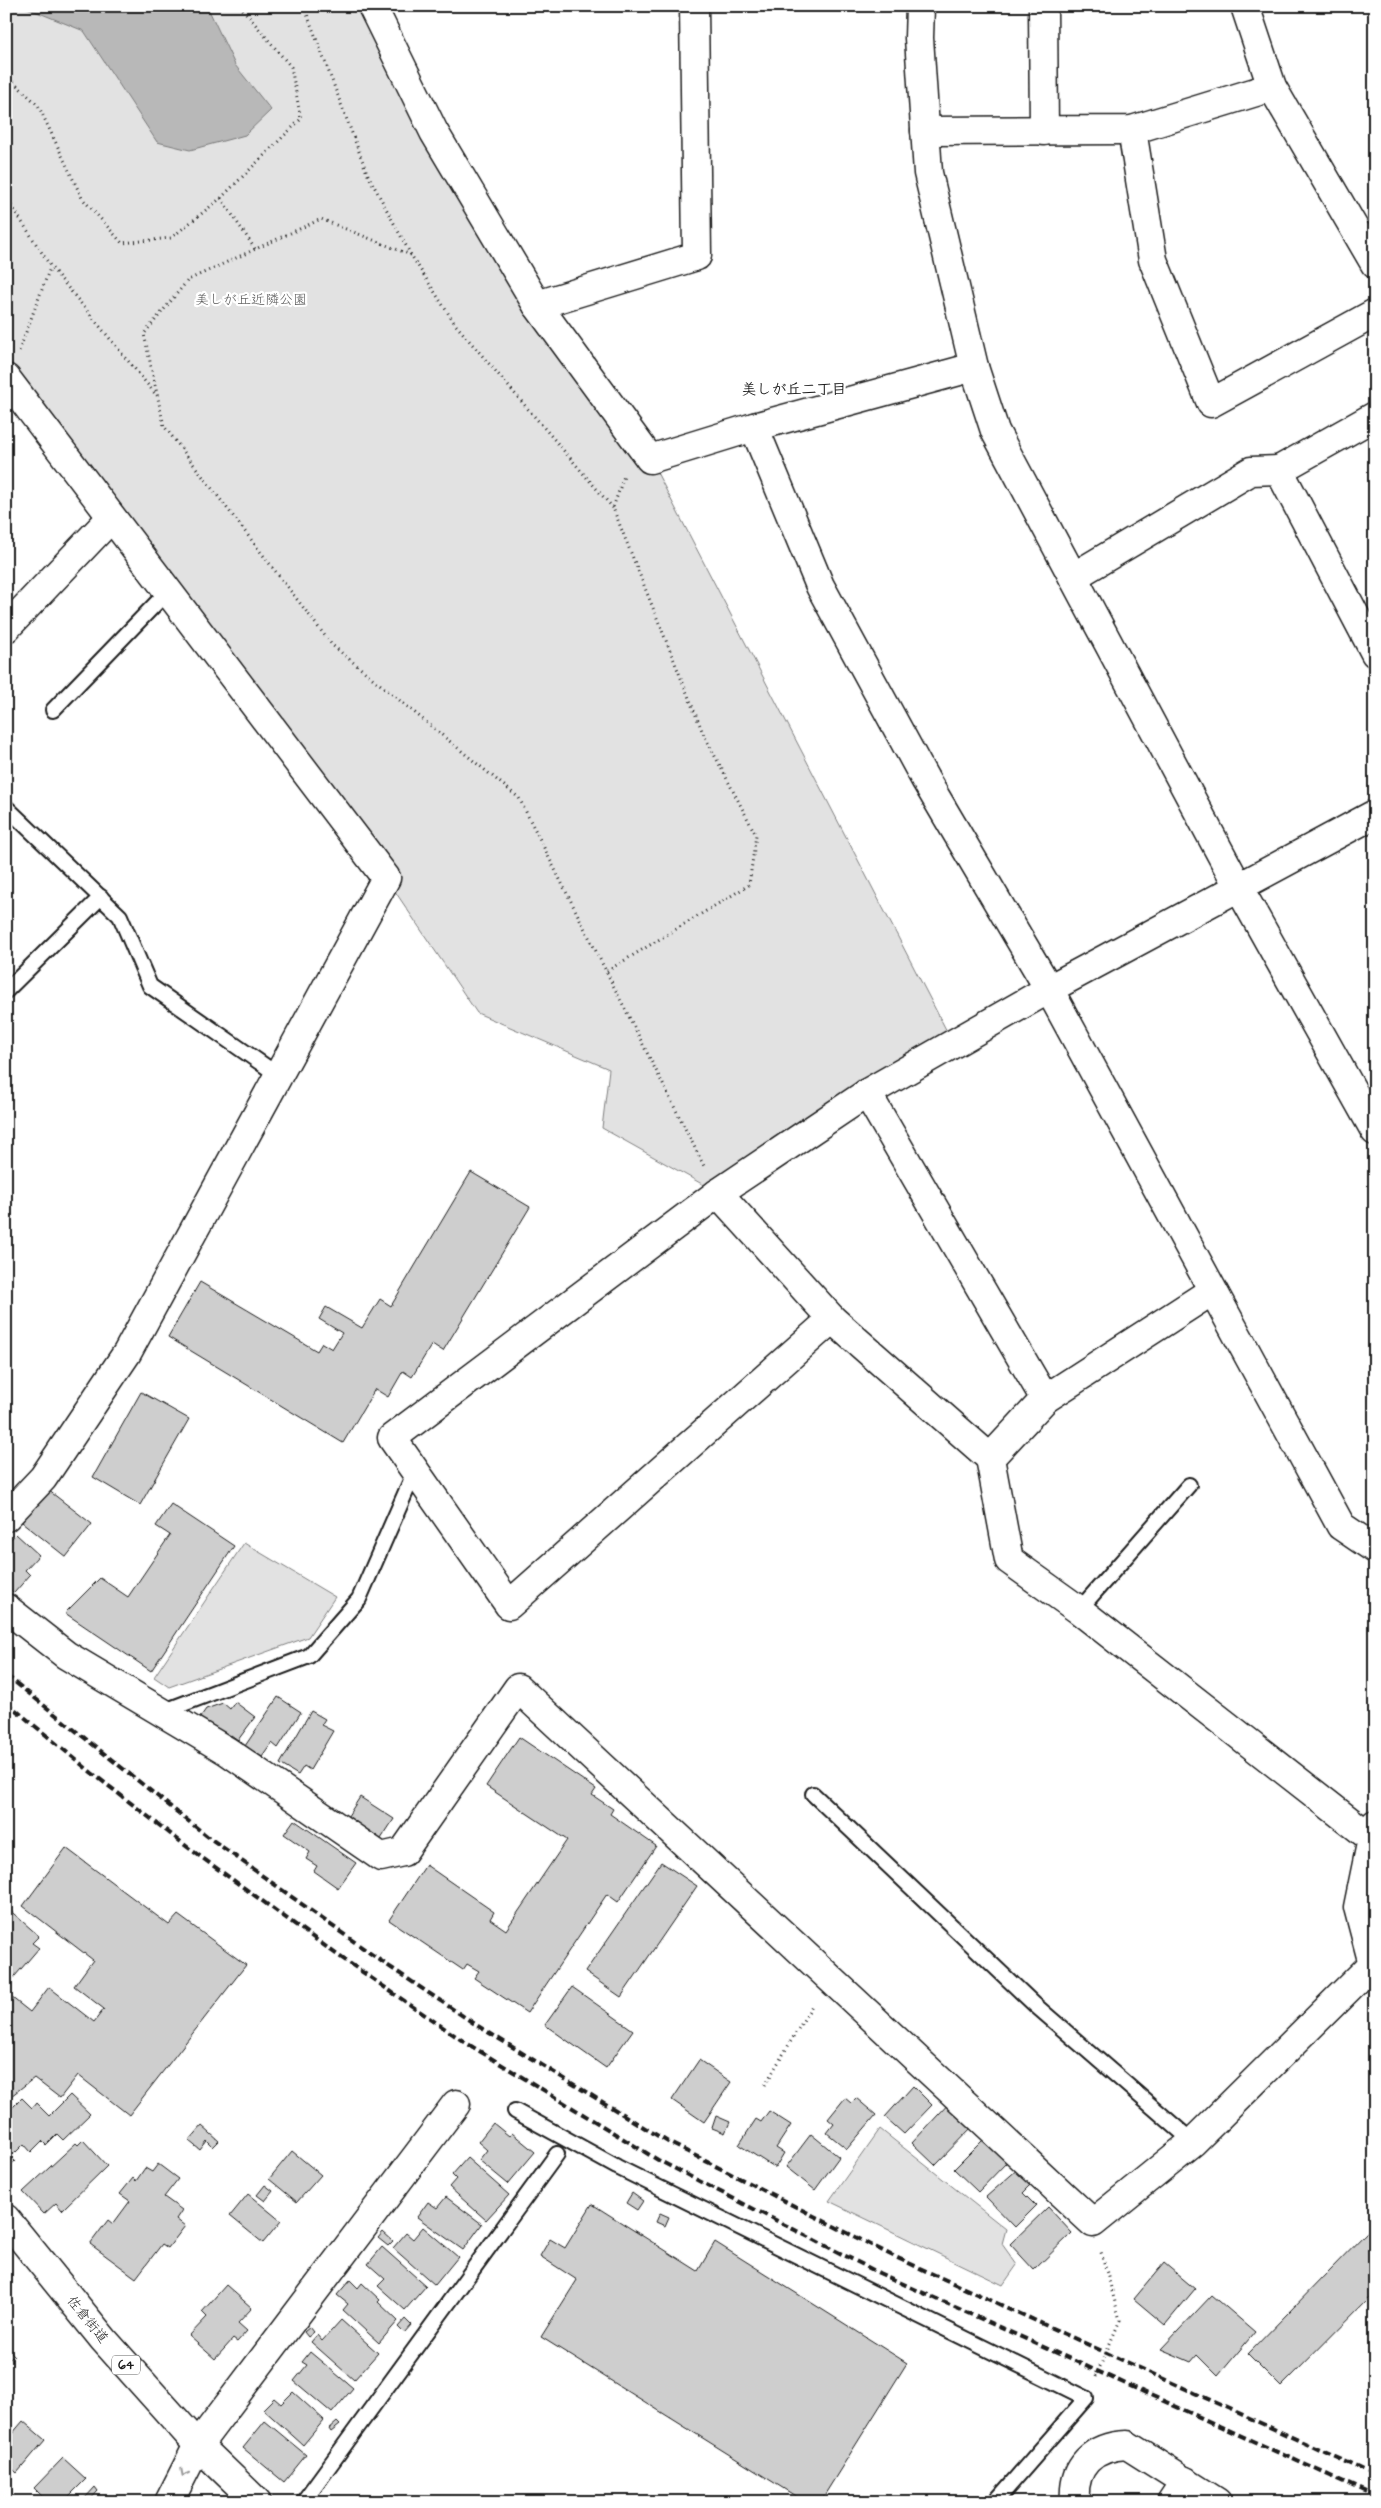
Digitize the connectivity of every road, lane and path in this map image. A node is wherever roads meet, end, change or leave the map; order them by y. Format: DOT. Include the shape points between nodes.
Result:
graph roads {
  1 [pos="240,6"];
  2 [pos="304,6"];
  3 [pos="372,6"];
  4 [pos="694,6"];
  5 [pos="920,6"];
  6 [pos="1043,6"];
  7 [pos="1245,6"];
  8 [pos="6,75"];
  9 [pos="1272,87"];
  10 [pos="1132,130"];
  11 [pos="925,131"];
  12 [pos="1044,131"];
  13 [pos="6,197"];
  14 [pos="221,198"];
  15 [pos="255,249"];
  16 [pos="411,255"];
  17 [pos="1375,264"];
  18 [pos="51,267"];
  19 [pos="536,305"];
  20 [pos="1375,313"];
  21 [pos="974,367"];
  22 [pos="10,389"];
  23 [pos="157,396"];
  24 [pos="1375,416"];
  25 [pos="754,427"];
  26 [pos="637,440"];
  27 [pos="1279,470"];
  28 [pos="613,508"];
  29 [pos="111,518"];
  30 [pos="1073,577"];
  31 [pos="167,592"];
  32 [pos="1367,618"];
  33 [pos="6,628"];
  34 [pos="1375,653"];
  35 [pos="53,710"];
  36 [pos="6,807"];
  37 [pos="1375,814"];
  38 [pos="1239,888"];
  39 [pos="101,898"];
  40 [pos="607,971"];
  41 [pos="1049,989"];
  42 [pos="6,991"];
  43 [pos="278,1075"];
  44 [pos="867,1092"];
  45 [pos="1375,1131"];
  46 [pos="718,1193"];
  47 [pos="1212,1291"];
  48 [pos="832,1318"];
  49 [pos="1046,1400"];
  50 [pos="990,1458"];
  51 [pos="416,1471"];
  52 [pos="1188,1485"];
  53 [pos="6,1517"];
  54 [pos="1375,1549"];
  55 [pos="6,1608"];
  56 [pos="1079,1610"];
  57 [pos="162,1712"];
  58 [pos="813,1794"];
  59 [pos="1373,1831"];
  60 [pos="1374,1963"];
  61 [pos="829,1977"];
  62 [pos="765,2084"];
  63 [pos="456,2104"];
  64 [pos="515,2111"];
  65 [pos="1193,2142"];
  66 [pos="557,2154"];
  67 [pos="6,2218"];
  68 [pos="1093,2223"];
  69 [pos="1086,2398"];
  70 [pos="198,2445"];
  71 [pos="1178,2492"];
  72 [pos="170,2502"];
  73 [pos="257,2502"];
  74 [pos="303,2502"];
  75 [pos="995,2502"];
  76 [pos="1075,2502"];
  77 [pos="1217,2502"];
  1 -- 14 [label="path" via="291,67 301,119"];
  2 -- 16 [label="path" via="367,173"];
  3 -- 19 [label="street" via="434,132"];
  4 -- 19 [label="street" via="698,256"];
  5 -- 11 [label="street"];
  6 -- 12 [label="street"];
  7 -- 9 [label="street"];
  8 -- 14 [label="path" via="38,106 82,198 122,243 171,238"];
  9 -- 10 [label="street"];
  9 -- 17 [label="street"];
  10 -- 12 [label="street"];
  10 -- 20 [label="street" via="1153,260 1211,403"];
  11 -- 12 [label="street"];
  11 -- 21 [label="street" via="928,173"];
  13 -- 18 [label="path"];
  14 -- 15 [label="path"];
  15 -- 16 [label="path" via="321,219"];
  15 -- 23 [label="path" via="188,280 144,334"];
  16 -- 28 [label="path" via="455,324"];
  18 -- 22 [label="path"];
  18 -- 23 [label="path"];
  19 -- 26 [label="street"];
  21 -- 25 [label="street"];
  21 -- 30 [label="street" via="995,431"];
  22 -- 29 [label="street"];
  23 -- 40 [label="path" via="164,426 332,645 520,798"];
  24 -- 27 [label="street"];
  25 -- 26 [label="street" via="650,459"];
  25 -- 41 [label="street" via="820,586 925,779"];
  26 -- 28 [label="path"];
  27 -- 30 [label="street" via="1251,471"];
  27 -- 32 [label="street"];
  28 -- 40 [label="path" via="703,733 756,835 749,885"];
  29 -- 31 [label="street"];
  29 -- 33 [label="street"];
  30 -- 38 [label="street"];
  31 -- 35 [label="lane"];
  31 -- 43 [label="street" via="386,878"];
  32 -- 34 [label="street"];
  36 -- 39 [label="lane"];
  37 -- 38 [label="street"];
  38 -- 41 [label="street"];
  38 -- 45 [label="street"];
  39 -- 42 [label="lane"];
  39 -- 43 [label="lane" via="120,916 150,986"];
  40 -- 46 [label="path"];
  41 -- 44 [label="street"];
  41 -- 47 [label="street"];
  43 -- 53 [label="street" via="127,1353 43,1478"];
  44 -- 46 [label="street"];
  44 -- 49 [label="street"];
  46 -- 48 [label="street"];
  46 -- 51 [label="street" via="392,1438"];
  47 -- 49 [label="street"];
  47 -- 54 [label="street" via="1341,1526"];
  48 -- 50 [label="street"];
  48 -- 51 [label="street" via="509,1605"];
  49 -- 50 [label="street"];
  50 -- 56 [label="street" via="1009,1560"];
  51 -- 57 [label="lane" via="359,1599 309,1656"];
  52 -- 56 [label="lane"];
  55 -- 57 [label="street" via="66,1655"];
  56 -- 59 [label="street"];
  57 -- 61 [label="street" via="226,1751 381,1857 404,1852 518,1688"];
  58 -- 65 [label="lane" via="1035,2005"];
  59 -- 60 [label="street" via="1358,1907"];
  60 -- 65 [label="street"];
  61 -- 62 [label="path"];
  61 -- 68 [label="street"];
  63 -- 70 [label="street"];
  64 -- 69 [label="lane" via="617,2167"];
  65 -- 68 [label="street"];
  66 -- 74 [label="lane"];
  67 -- 70 [label="street, 佐倉街道 / 64" via="104,2340"];
  68 -- 69 [label="path" via="1120,2320"];
  69 -- 75 [label="lane"];
  70 -- 72 [label="street, one-way"];
  70 -- 73 [label="street, 佐倉街道 / 64"];
  71 -- 76 [label="street" via="1127,2445 1112,2446 1096,2452 1079,2470"];
  71 -- 77 [label="street"];
}
